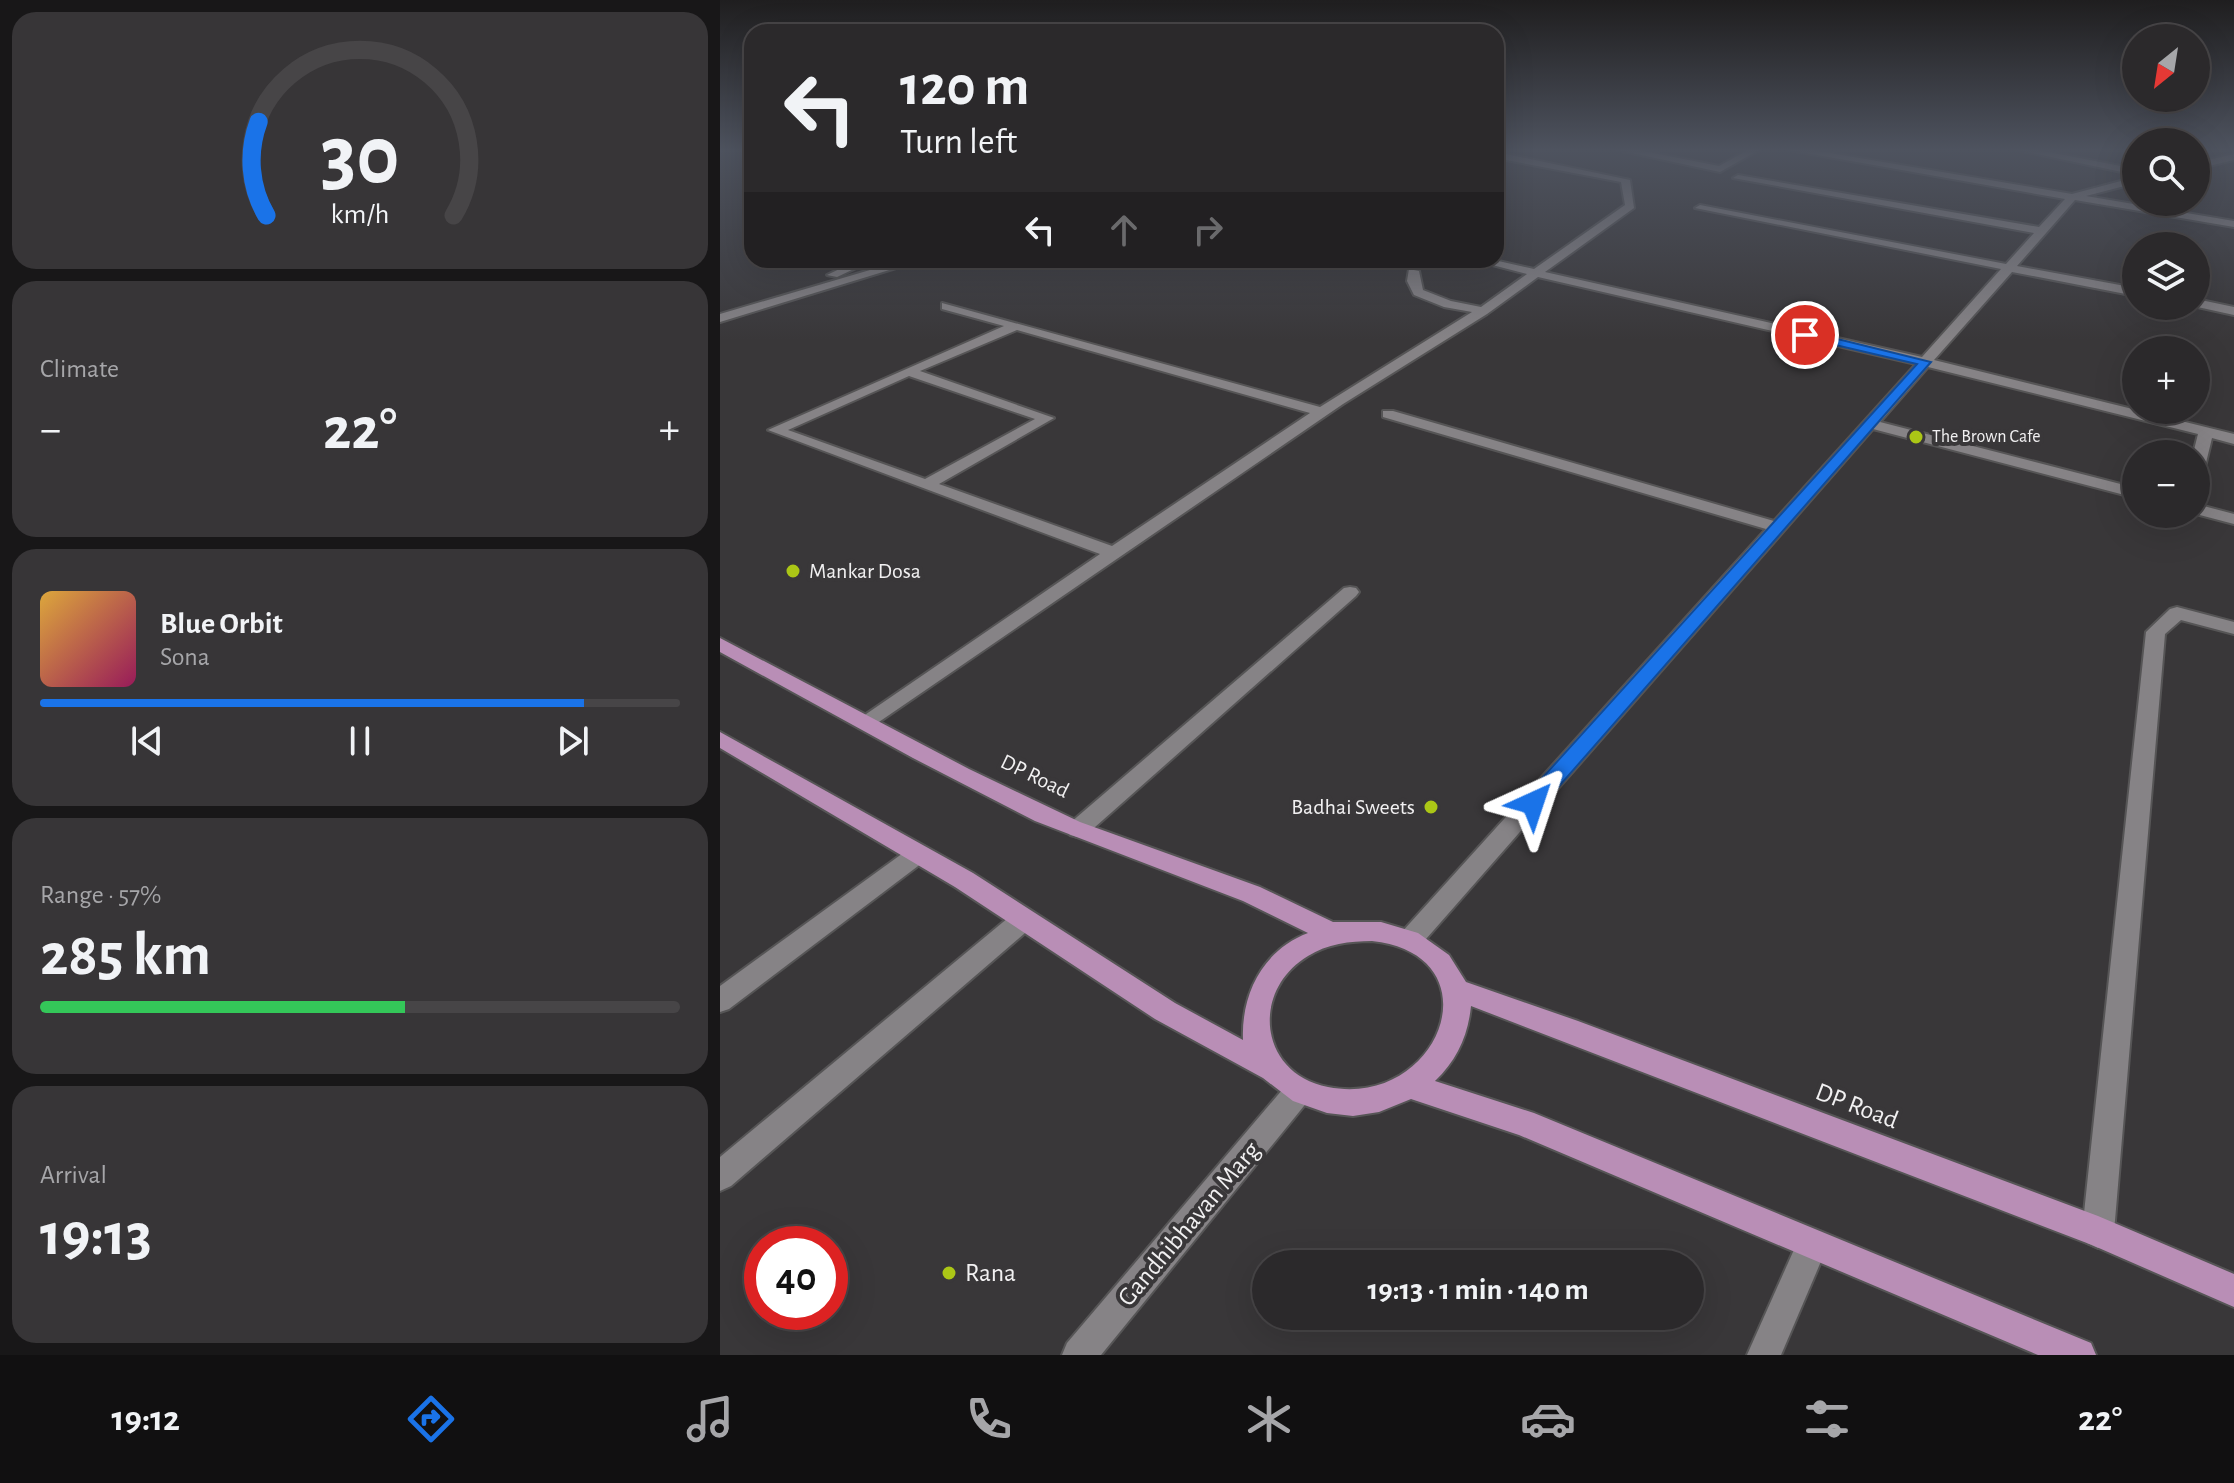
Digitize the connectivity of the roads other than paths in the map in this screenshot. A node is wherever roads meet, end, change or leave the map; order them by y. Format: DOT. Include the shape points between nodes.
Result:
graph roads {
  1 [pos="1620,213"];
  2 [pos="1727,213"];
  3 [pos="1939,213"];
  4 [pos="2057,213"];
  5 [pos="2169,213"];
  6 [pos="2234,224"];
  7 [pos="2041,231"];
  8 [pos="1504,266"];
  9 [pos="2009,267"];
  10 [pos="846,268"];
  11 [pos="888,268"];
  12 [pos="1413,271"];
  13 [pos="1536,273"];
  14 [pos="2122,289"];
  15 [pos="946,306"];
  16 [pos="2210,306"];
  17 [pos="1483,311"];
  18 [pos="2234,311"];
  19 [pos="720,317"];
  20 [pos="1015,326"];
  21 [pos="1925,362"];
  22 [pos="908,371"];
  23 [pos="1322,412"];
  24 [pos="1388,414"];
  25 [pos="1870,424"];
  26 [pos="2206,432"];
  27 [pos="2234,439"];
  28 [pos="2204,440"];
  29 [pos="926,485"];
  30 [pos="2122,489"];
  31 [pos="2210,513"];
  32 [pos="2234,519"];
  33 [pos="1778,527"];
  34 [pos="1114,553"];
  35 [pos="1350,592"];
  36 [pos="2234,628"];
  37 [pos="720,644"];
  38 [pos="866,721"];
  39 [pos="720,739"];
  40 [pos="1078,829"];
  41 [pos="918,854"];
  42 [pos="1023,920"];
  43 [pos="1337,933"];
  44 [pos="1410,940"];
  45 [pos="1454,989"];
  46 [pos="720,1001"];
  47 [pos="1267,1067"];
  48 [pos="1411,1086"];
  49 [pos="1298,1092"];
  50 [pos="720,1176"];
  51 [pos="2098,1232"];
  52 [pos="1812,1245"];
  53 [pos="2234,1291"];
  54 [pos="1079,1355"];
  55 [pos="1764,1355"];
  56 [pos="2079,1355"];
  1 -- 13 [label="street"];
  2 -- 9 [label="street"];
  3 -- 7 [label="street"];
  4 -- 7 [label="street"];
  5 -- 6 [label="street"];
  7 -- 9 [label="street"];
  8 -- 13 [label="street"];
  9 -- 14 [label="street"];
  9 -- 21 [label="street"];
  10 -- 19 [label="street"];
  11 -- 19 [label="street"];
  12 -- 17 [label="street" via="1418,292"];
  13 -- 17 [label="street"];
  13 -- 21 [label="street"];
  15 -- 20 [label="street"];
  16 -- 18 [label="street"];
  17 -- 23 [label="street"];
  20 -- 22 [label="street"];
  20 -- 23 [label="street"];
  21 -- 25 [label="street"];
  21 -- 26 [label="street"];
  22 -- 29 [label="street" via="1047,418"];
  22 -- 29 [label="street" via="775,430"];
  23 -- 34 [label="street"];
  24 -- 33 [label="street"];
  25 -- 30 [label="street"];
  25 -- 33 [label="street"];
  26 -- 27 [label="street"];
  26 -- 28 [label="street"];
  29 -- 34 [label="street"];
  31 -- 32 [label="street"];
  33 -- 44 [label="street"];
  34 -- 38 [label="street"];
  35 -- 40 [label="street"];
  36 -- 51 [label="street" via="2177,613 2156,632"];
  37 -- 38 [label="main road, DP Road"];
  38 -- 40 [label="main road, DP Road"];
  39 -- 41 [label="main road"];
  40 -- 43 [label="main road, DP Road" via="1262,898"];
  41 -- 42 [label="main road"];
  41 -- 46 [label="street"];
  42 -- 47 [label="main road" via="1165,1011"];
  42 -- 50 [label="street"];
  43 -- 44 [label="main road" via="1373,930"];
  43 -- 47 [label="main road" via="1297,949 1274,970 1256,1004 1254,1034"];
  44 -- 45 [label="main road" via="1440,962"];
  45 -- 48 [label="main road" via="1457,1024 1444,1056"];
  45 -- 51 [label="main road, DP Road"];
  47 -- 49 [label="main road"];
  48 -- 49 [label="main road" via="1377,1100 1336,1103"];
  48 -- 52 [label="main road" via="1524,1123"];
  49 -- 54 [label="street, Gandhibhavan Marg"];
  51 -- 53 [label="main road, DP Road"];
  52 -- 55 [label="street"];
  52 -- 56 [label="main road"];
}
